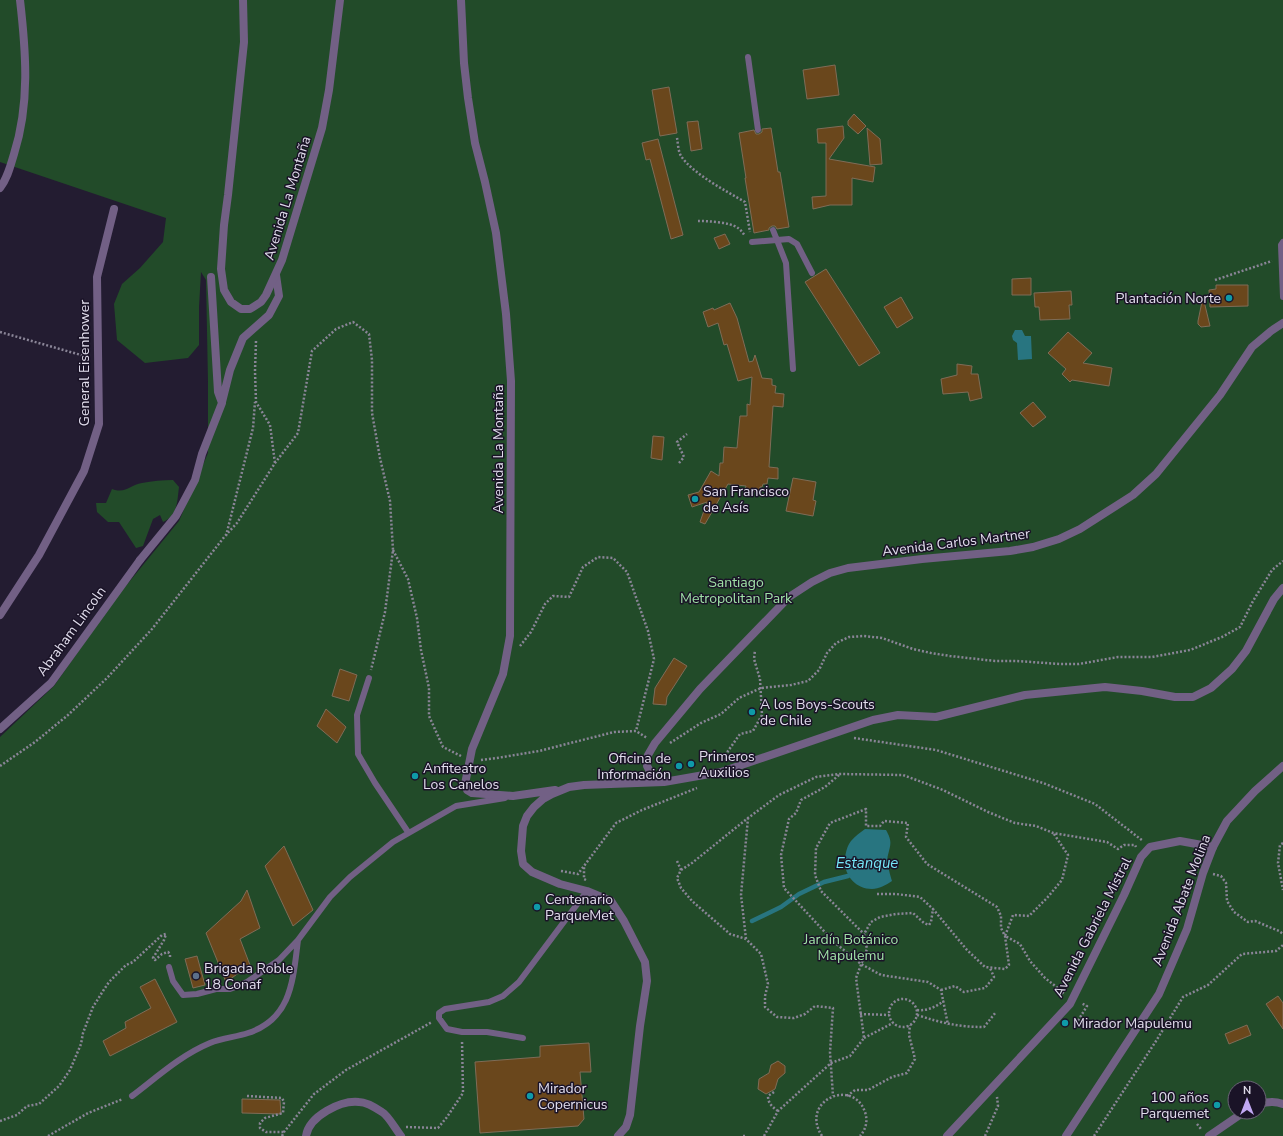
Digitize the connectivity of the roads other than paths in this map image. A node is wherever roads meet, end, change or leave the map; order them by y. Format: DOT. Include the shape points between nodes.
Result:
graph roads {
  1 [pos="20,0"];
  2 [pos="243,0"];
  3 [pos="340,0"];
  4 [pos="461,0"];
  5 [pos="748,57"];
  6 [pos="758,130"];
  7 [pos="0,188"];
  8 [pos="114,209"];
  9 [pos="773,230"];
  10 [pos="777,239"];
  11 [pos="752,242"];
  12 [pos="1283,242"];
  13 [pos="812,273"];
  14 [pos="276,275"];
  15 [pos="211,277"];
  16 [pos="1282,284"];
  17 [pos="1283,297"];
  18 [pos="1283,323"];
  19 [pos="793,369"];
  20 [pos="222,403"];
  21 [pos="1283,588"];
  22 [pos="0,615"];
  23 [pos="369,678"];
  24 [pos="0,729"];
  25 [pos="1283,766"];
  26 [pos="656,782"];
  27 [pos="569,788"];
  28 [pos="513,796"];
  29 [pos="408,832"];
  30 [pos="1213,847"];
  31 [pos="587,891"];
  32 [pos="298,940"];
  33 [pos="169,967"];
  34 [pos="523,1038"];
  35 [pos="132,1096"];
  36 [pos="1267,1103"];
  37 [pos="1283,1104"];
  38 [pos="1232,1120"];
  39 [pos="306,1136"];
  40 [pos="401,1136"];
  41 [pos="618,1136"];
  42 [pos="947,1136"];
  43 [pos="1066,1136"];
  44 [pos="1209,1136"];
  1 -- 7 [label="street" via="26,71 23,113 7,179"];
  2 -- 14 [label="street, Avenida La Montaña" via="244,42 222,255 224,290 231,302 242,309 250,309 261,302"];
  3 -- 14 [label="street, Avenida La Montaña" via="322,128"];
  4 -- 28 [label="street, Avenida La Montaña" via="464,63 475,143 496,233 511,381 510,636 502,674 472,748 464,784 472,793"];
  5 -- 6 [label="lane"];
  8 -- 22 [label="street, General Eisenhower" via="97,277 99,424 84,471 39,555"];
  9 -- 10 [label="lane"];
  10 -- 11 [label="lane"];
  10 -- 13 [label="lane" via="789,239 797,244"];
  10 -- 19 [label="lane" via="786,263"];
  12 -- 16 [label="lane"];
  14 -- 20 [label="street, Abraham Lincoln" via="279,296 269,315 243,338 230,370"];
  15 -- 20 [label="street" via="218,392"];
  16 -- 17 [label="lane"];
  18 -- 26 [label="street, Avenida Carlos Martner" via="1252,347 1220,395 1156,474 1133,495 1080,529 1034,547 848,568 830,573 790,597 700,689 655,743 648,755 647,766"];
  20 -- 24 [label="street, Abraham Lincoln" via="195,480 176,516 140,560 51,683"];
  21 -- 26 [label="street" via="1274,599 1246,651 1232,668 1211,688 1193,697 1175,697 1105,687 1025,695 936,717 898,715 873,720 721,772"];
  23 -- 29 [label="lane" via="357,716 358,754"];
  25 -- 30 [label="street, Avenida Abate Molina" via="1255,790 1227,820"];
  26 -- 27 [label="street"];
  27 -- 28 [label="street, Avenida La Montaña"];
  27 -- 31 [label="street" via="543,799 527,816 520,851 524,864 532,872 560,884"];
  28 -- 29 [label="lane" via="456,806"];
  29 -- 32 [label="lane" via="350,877 330,897"];
  30 -- 42 [label="street, Avenida Gabriela Mistral" via="1180,841 1150,847 1141,857 1072,1000"];
  30 -- 43 [label="street, Avenida Abate Molina" via="1187,929 1158,994"];
  31 -- 34 [label="lane" via="519,982 503,996 489,1002 444,1009 439,1013 439,1018 447,1029"];
  31 -- 41 [label="street" via="611,901 624,921 647,971 630,1115 626,1127"];
  32 -- 33 [label="lane" via="264,971 230,988 183,995 173,981"];
  32 -- 35 [label="lane" via="293,977 284,1005 272,1021 249,1033 211,1042 188,1054"];
  36 -- 37 [label="street"];
  38 -- 44 [label="street"];
  39 -- 40 [label="street" via="316,1118 338,1105 360,1102 384,1112"];
}
